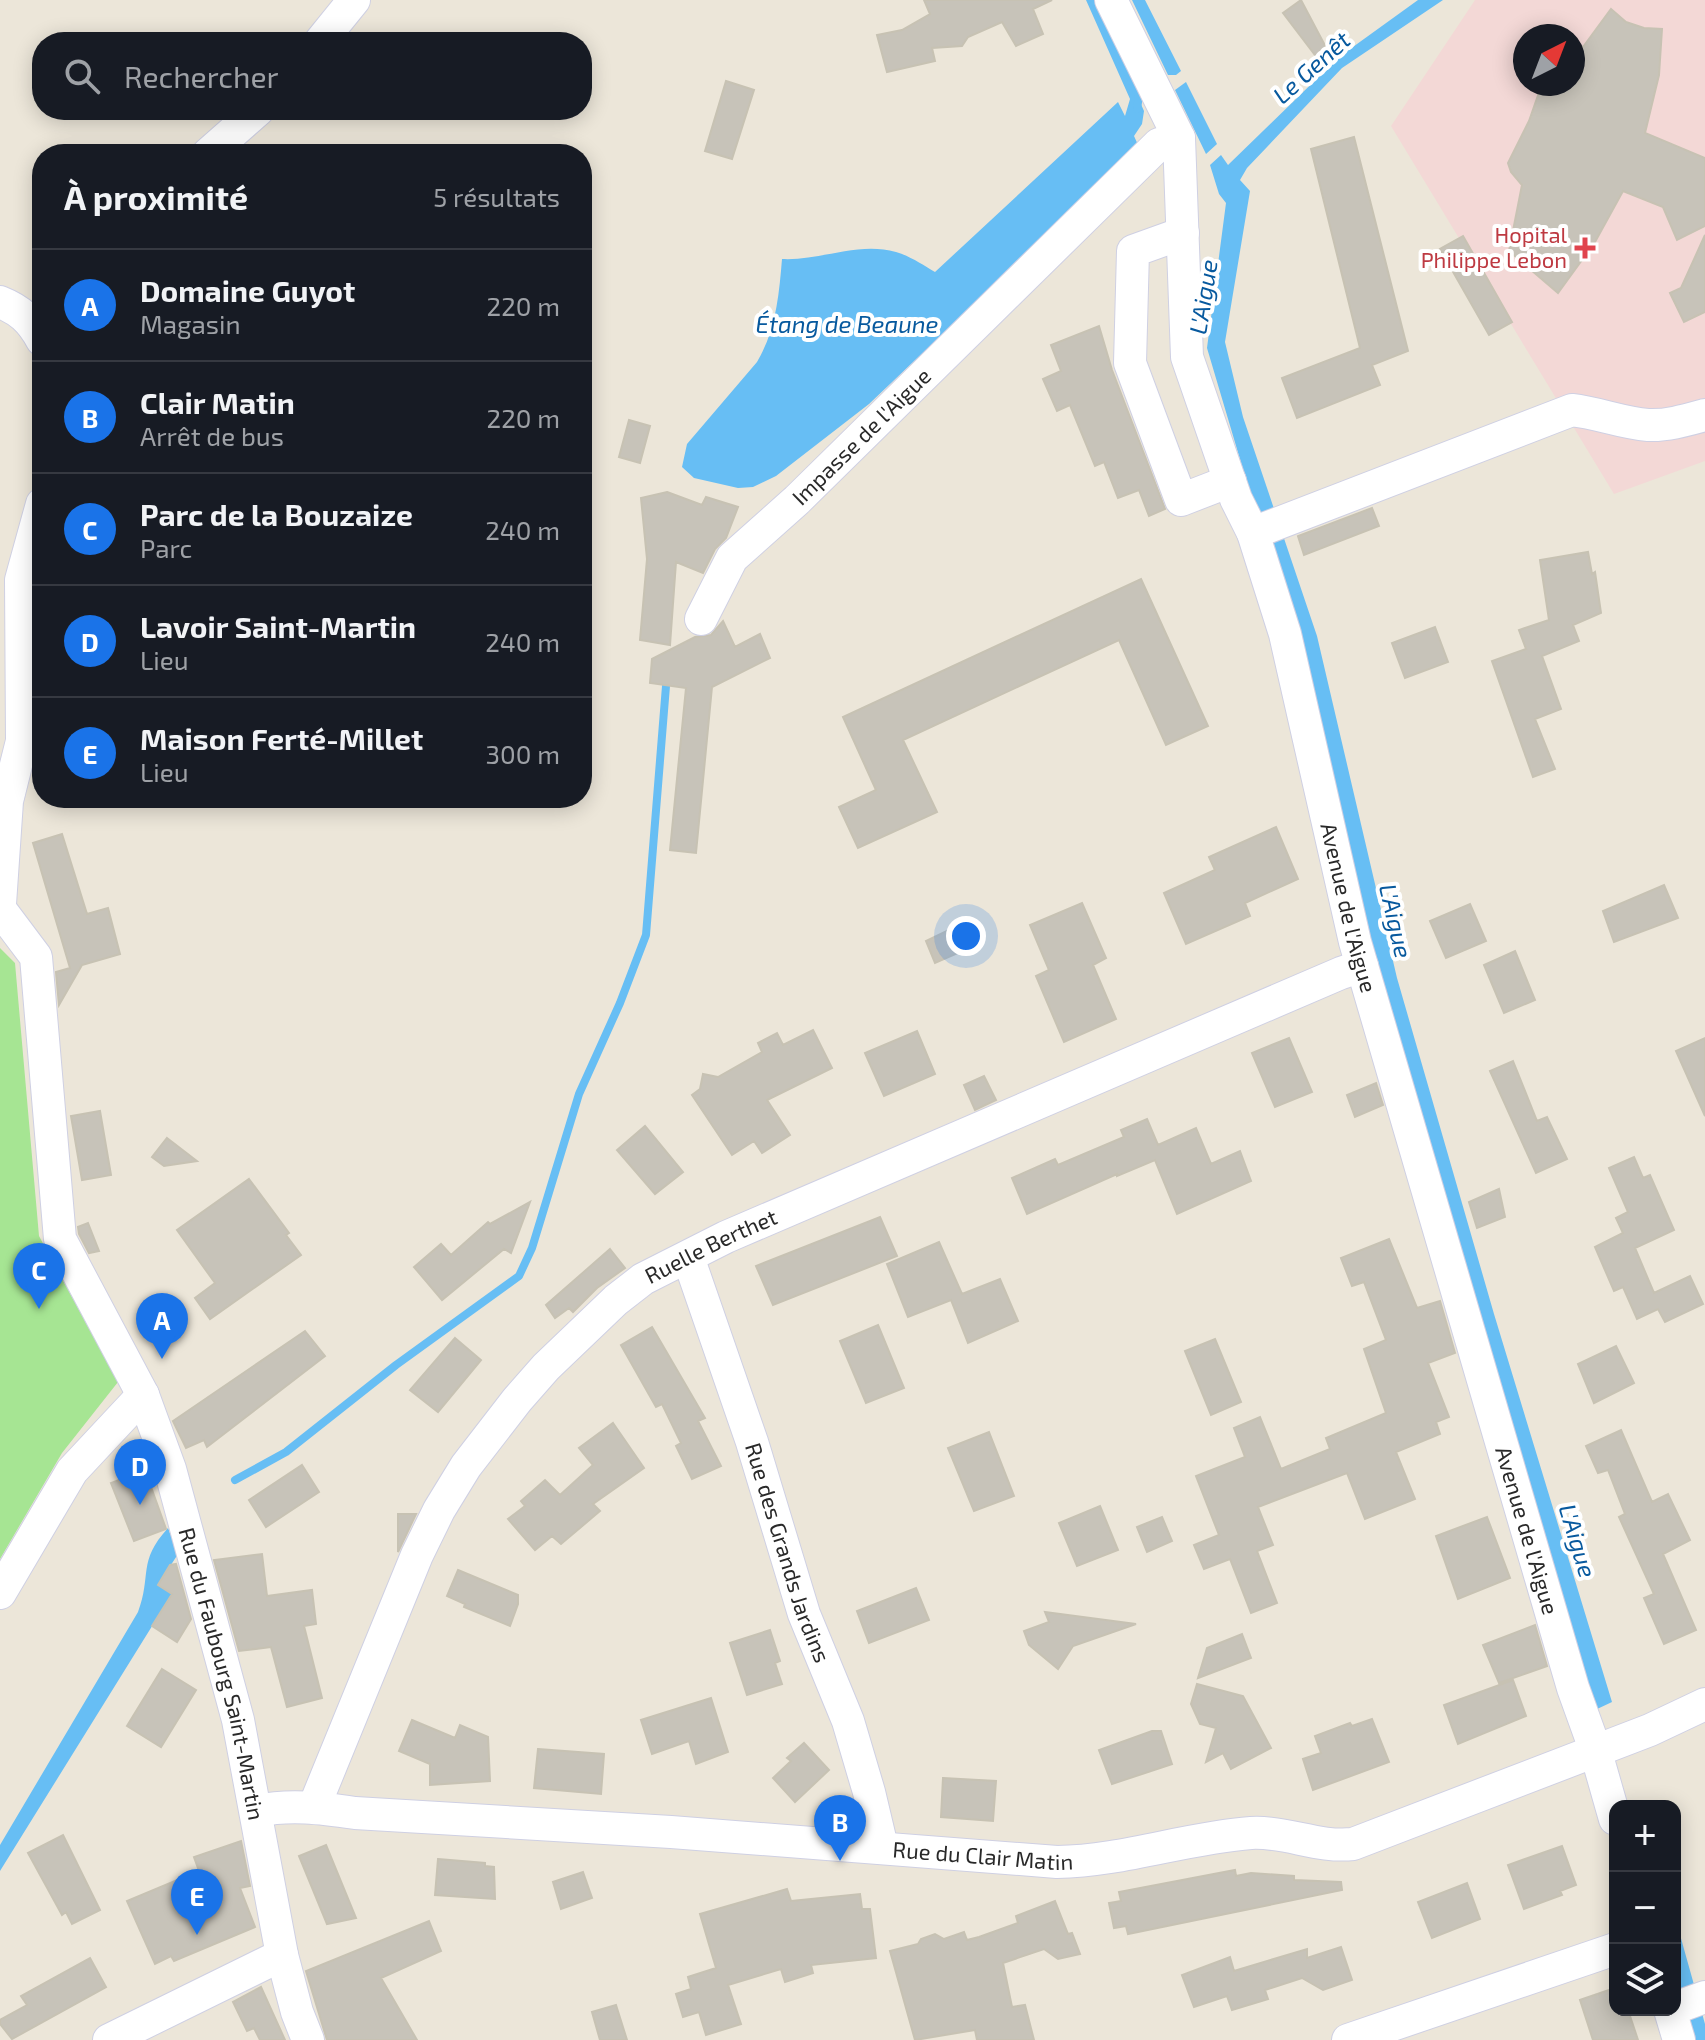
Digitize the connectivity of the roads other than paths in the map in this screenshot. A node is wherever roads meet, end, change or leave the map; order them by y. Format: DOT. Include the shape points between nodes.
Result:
graph roads {
  1 [pos="354,0"];
  2 [pos="1111,0"];
  3 [pos="328,32"];
  4 [pos="247,120"];
  5 [pos="1179,138"];
  6 [pos="219,144"];
  7 [pos="1183,233"];
  8 [pos="32,299"];
  9 [pos="3,303"];
  10 [pos="32,324"];
  11 [pos="1705,415"];
  12 [pos="1230,481"];
  13 [pos="1253,533"];
  14 [pos="32,540"];
  15 [pos="701,619"];
  16 [pos="0,906"];
  17 [pos="1362,966"];
  18 [pos="688,1257"];
  19 [pos="143,1395"];
  20 [pos="0,1593"];
  21 [pos="1705,1704"];
  22 [pos="1611,1743"];
  23 [pos="1614,1800"];
  24 [pos="314,1807"];
  25 [pos="257,1811"];
  26 [pos="882,1847"];
  27 [pos="1609,1951"];
  28 [pos="282,1955"];
  29 [pos="1687,2004"];
  30 [pos="109,2040"];
  31 [pos="308,2040"];
  32 [pos="1348,2040"];
  33 [pos="1679,2040"];
  1 -- 3 [label="street"];
  2 -- 5 [label="street, Avenue de l'Aigue"];
  4 -- 6 [label="street"];
  5 -- 7 [label="street, Avenue de l'Aigue"];
  5 -- 15 [label="street, Impasse de l'Aigue" via="1159,144 732,558"];
  7 -- 12 [label="street, Avenue de l'Aigue" via="1187,357"];
  7 -- 12 [label="street" via="1133,251 1130,363 1181,500"];
  8 -- 9 [label="street"];
  9 -- 10 [label="street"];
  11 -- 13 [label="street" via="1650,425 1572,410"];
  12 -- 13 [label="street, Avenue de l'Aigue"];
  13 -- 17 [label="street, Avenue de l'Aigue" via="1285,634"];
  14 -- 16 [label="street" via="21,580 22,741 7,801"];
  16 -- 19 [label="street, Rue du Faubourg Saint-Martin" via="36,957 60,1239"];
  17 -- 18 [label="street, Ruelle Berthet"];
  17 -- 22 [label="street, Avenue de l'Aigue" via="1573,1688"];
  18 -- 24 [label="street, Ruelle Berthet" via="643,1279 616,1300 546,1367 466,1466 417,1555"];
  18 -- 26 [label="street, Rue des Grands Jardins" via="804,1614 848,1721"];
  19 -- 20 [label="street" via="72,1471"];
  19 -- 25 [label="street, Rue du Faubourg Saint-Martin" via="170,1469 238,1720"];
  21 -- 22 [label="street, Rue du Clair Matin"];
  22 -- 23 [label="street, Avenue de l'Aigue"];
  22 -- 26 [label="street, Rue du Clair Matin" via="1353,1844 1320,1845 1288,1835 1255,1833 1088,1862"];
  24 -- 25 [label="street, Rue du Clair Matin"];
  24 -- 26 [label="street, Rue du Clair Matin"];
  25 -- 28 [label="street, Rue du Faubourg Saint-Martin"];
  27 -- 32 [label="street"];
  28 -- 30 [label="street"];
  28 -- 31 [label="street, Rue du Faubourg Saint-Martin"];
  29 -- 33 [label="street"];
}
